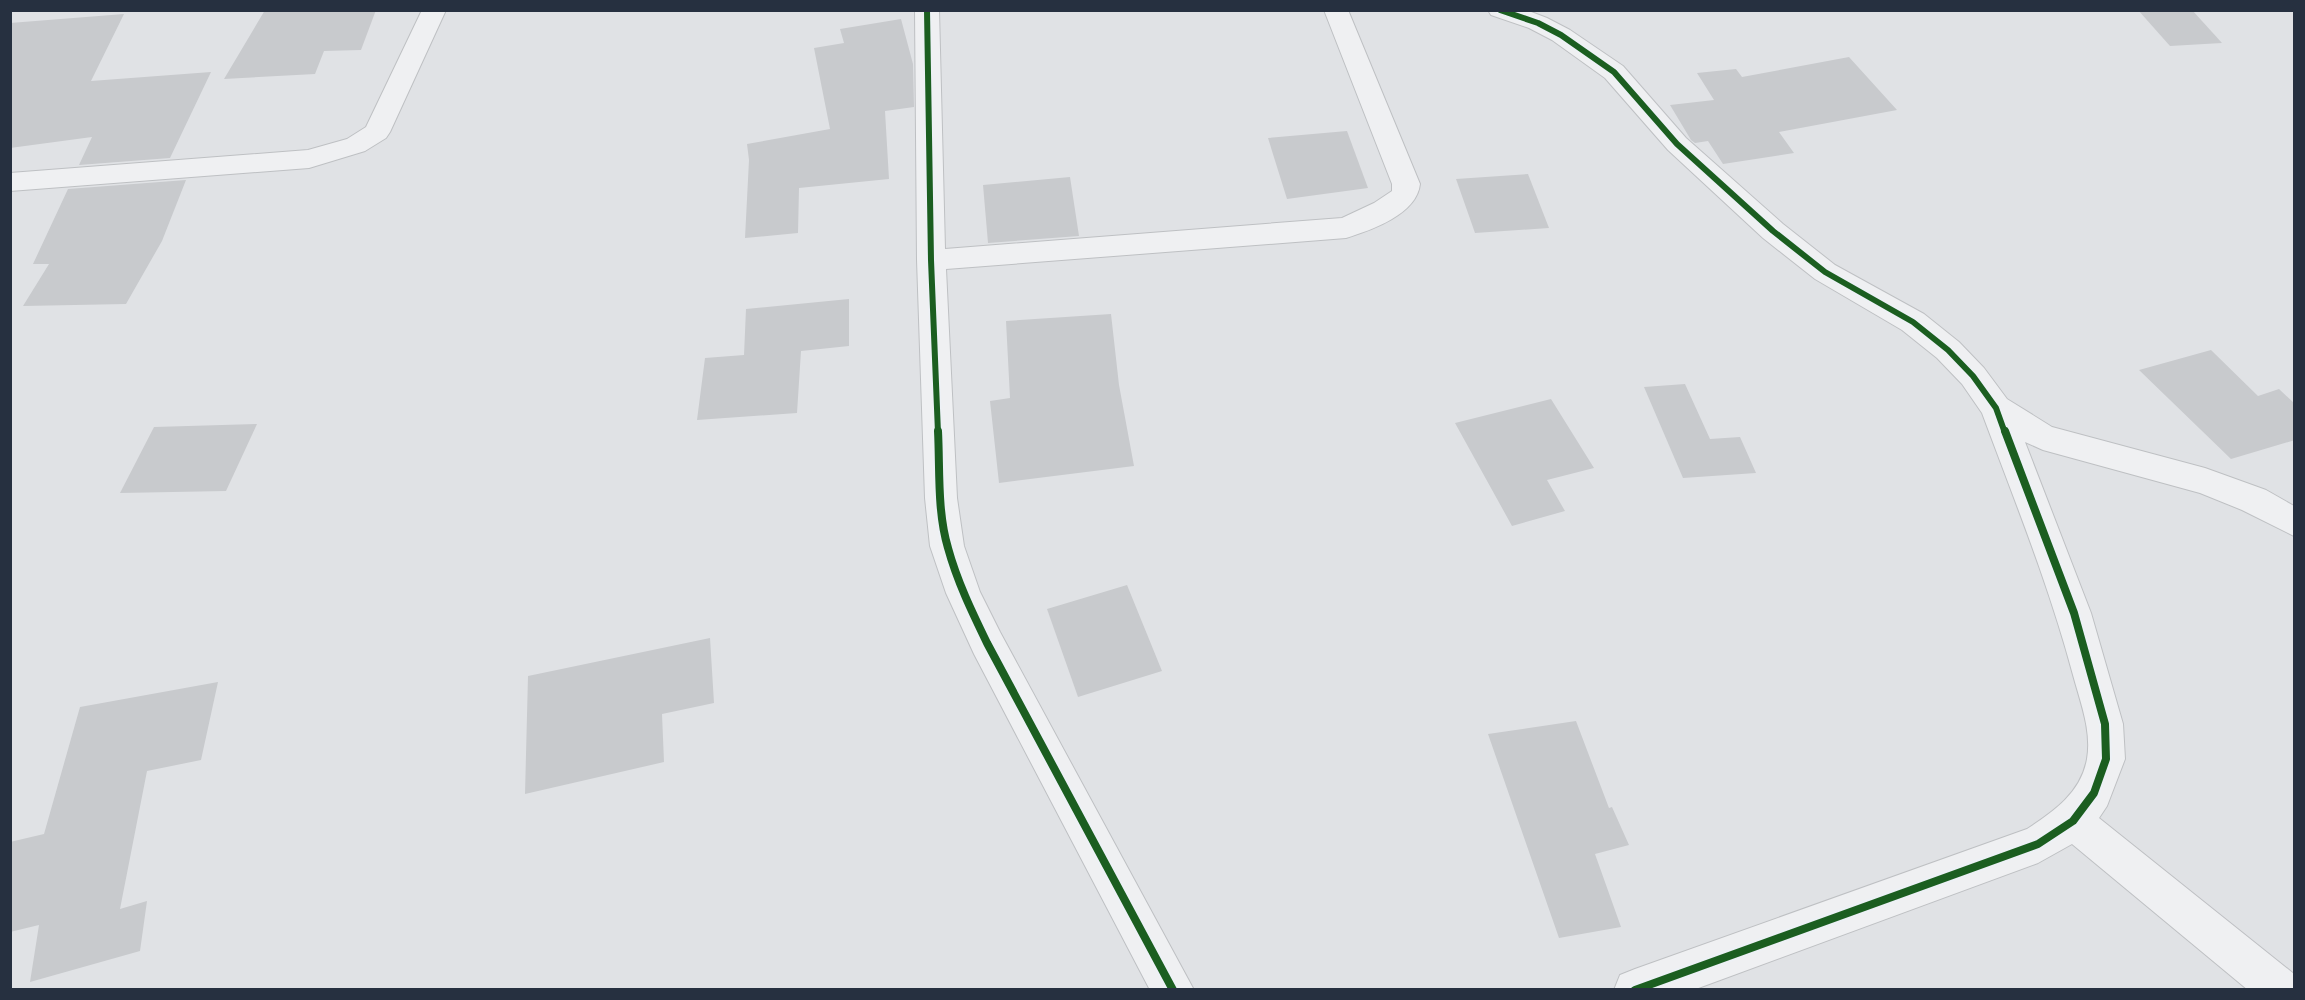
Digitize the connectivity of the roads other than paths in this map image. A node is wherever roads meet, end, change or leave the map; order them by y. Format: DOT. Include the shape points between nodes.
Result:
graph roads {
  1 [pos="434,10"];
  2 [pos="927,10"];
  3 [pos="1336,10"];
  4 [pos="1500,10"];
  5 [pos="10,182"];
  6 [pos="931,260"];
  7 [pos="1996,408"];
  8 [pos="2295,522"];
  9 [pos="2073,821"];
  10 [pos="1173,990"];
  11 [pos="1635,990"];
  12 [pos="2281,990"];
  1 -- 5 [label="street" via="377,132 356,145 309,159"];
  2 -- 6 [label="street"];
  3 -- 6 [label="street" via="1406,184 1405,195 1391,206 1346,228"];
  4 -- 7 [label="street" via="1561,35 1614,72 1677,144 1773,231 1825,272 1913,322 1948,350"];
  6 -- 10 [label="street" via="940,498 947,546 963,593 987,643"];
  7 -- 8 [label="street" via="2043,437 2205,481 2254,500"];
  7 -- 9 [label="street" via="2074,613 2105,724 2106,759 2094,793"];
  9 -- 11 [label="street" via="2038,844"];
  9 -- 12 [label="street"];
}
